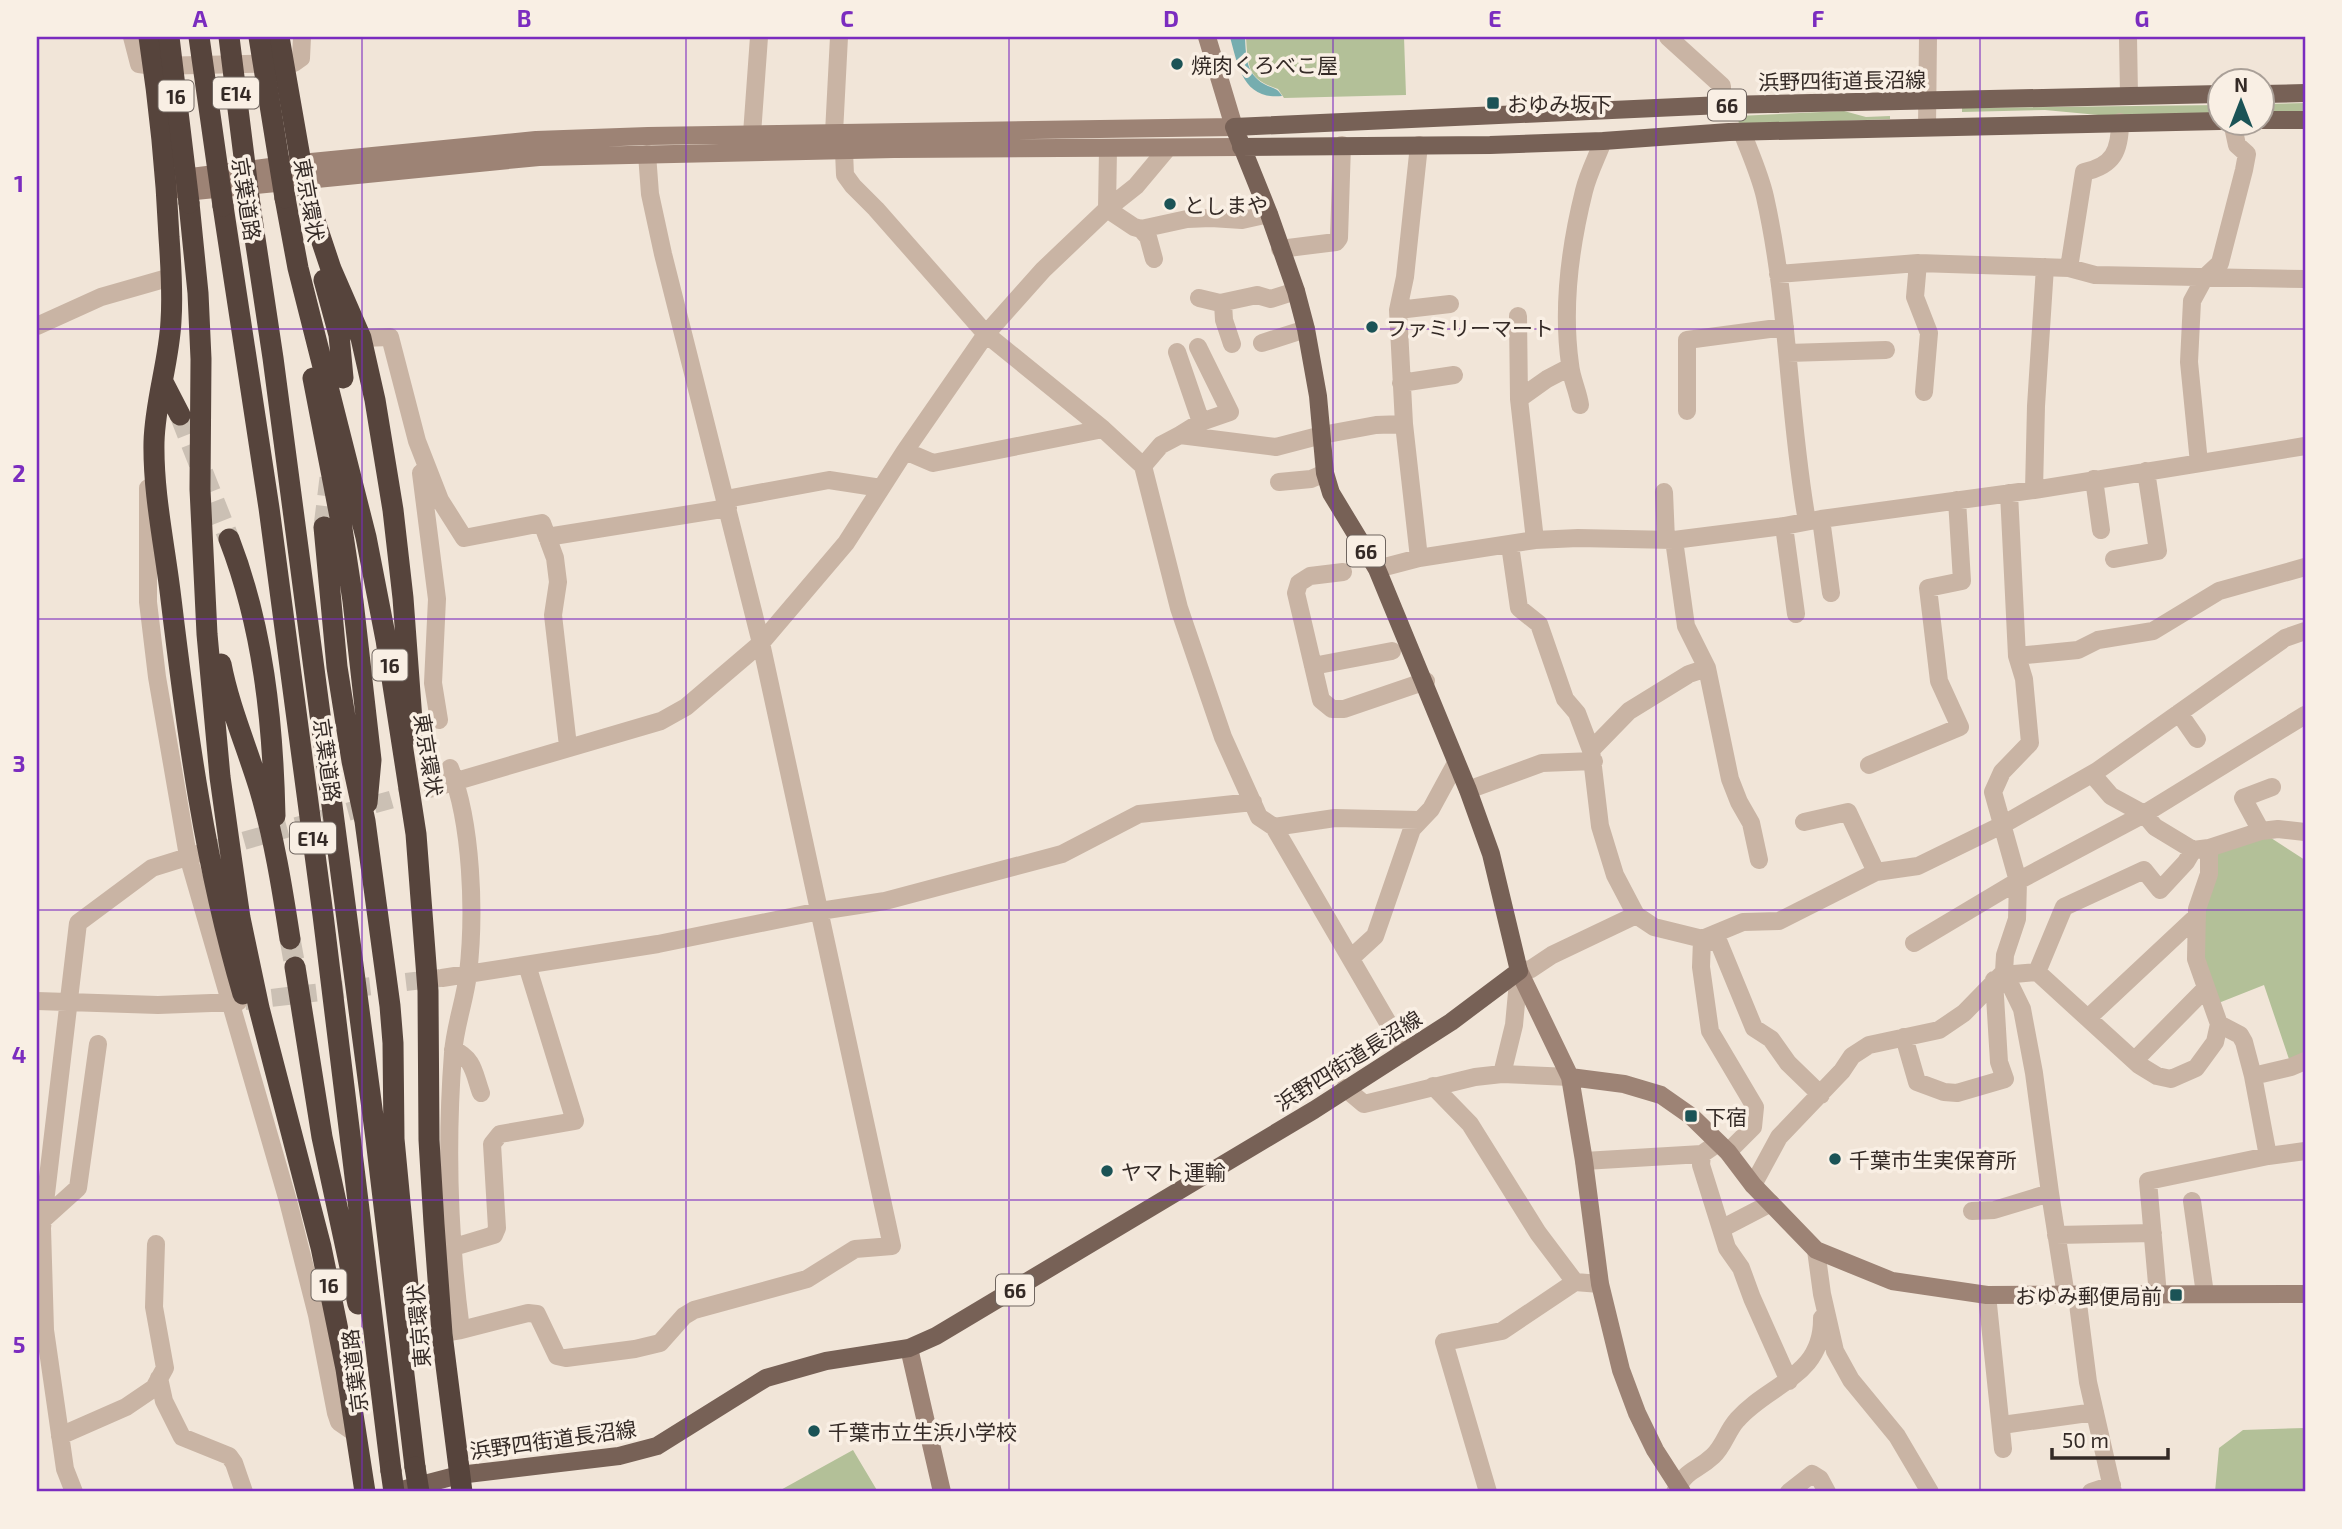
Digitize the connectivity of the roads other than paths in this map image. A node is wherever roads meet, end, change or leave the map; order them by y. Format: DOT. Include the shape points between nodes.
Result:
graph roads {
  1 [pos="132,37"];
  2 [pos="149,37"];
  3 [pos="169,37"];
  4 [pos="199,37"];
  5 [pos="229,37"];
  6 [pos="259,37"];
  7 [pos="279,37"];
  8 [pos="302,37"];
  9 [pos="759,37"];
  10 [pos="839,37"];
  11 [pos="1207,37"];
  12 [pos="1668,37"];
  13 [pos="1928,37"];
  14 [pos="2128,37"];
  15 [pos="283,64"];
  16 [pos="153,66"];
  17 [pos="2305,93"];
  18 [pos="2206,94"];
  19 [pos="2276,94"];
  20 [pos="2129,96"];
  21 [pos="1927,100"];
  22 [pos="1722,105"];
  23 [pos="2276,120"];
  24 [pos="2305,120"];
  25 [pos="2206,121"];
  26 [pos="2120,122"];
  27 [pos="1234,127"];
  28 [pos="1927,127"];
  29 [pos="1742,132"];
  30 [pos="834,133"];
  31 [pos="752,134"];
  32 [pos="2236,136"];
  33 [pos="1603,141"];
  34 [pos="1342,145"];
  35 [pos="1419,145"];
  36 [pos="1241,147"];
  37 [pos="1108,149"];
  38 [pos="1167,149"];
  39 [pos="844,151"];
  40 [pos="647,154"];
  41 [pos="303,172"];
  42 [pos="167,188"];
  43 [pos="1107,208"];
  44 [pos="312,212"];
  45 [pos="1269,214"];
  46 [pos="1142,229"];
  47 [pos="1280,249"];
  48 [pos="1154,259"];
  49 [pos="1918,263"];
  50 [pos="2045,267"];
  51 [pos="298,268"];
  52 [pos="2069,268"];
  53 [pos="1779,274"];
  54 [pos="171,277"];
  55 [pos="2205,277"];
  56 [pos="2305,279"];
  57 [pos="1296,291"];
  58 [pos="1199,298"];
  59 [pos="1223,303"];
  60 [pos="1450,304"];
  61 [pos="1398,310"];
  62 [pos="1518,316"];
  63 [pos="37,326"];
  64 [pos="1784,327"];
  65 [pos="1306,329"];
  66 [pos="986,334"];
  67 [pos="361,338"];
  68 [pos="1262,343"];
  69 [pos="1232,344"];
  70 [pos="1198,347"];
  71 [pos="1886,350"];
  72 [pos="1177,352"];
  73 [pos="1787,353"];
  74 [pos="1570,367"];
  75 [pos="1454,375"];
  76 [pos="343,378"];
  77 [pos="163,382"];
  78 [pos="1401,383"];
  79 [pos="1924,392"];
  80 [pos="1519,400"];
  81 [pos="1580,405"];
  82 [pos="1687,411"];
  83 [pos="180,415"];
  84 [pos="1201,422"];
  85 [pos="1404,424"];
  86 [pos="1103,429"];
  87 [pos="1180,435"];
  88 [pos="1322,435"];
  89 [pos="154,442"];
  90 [pos="417,442"];
  91 [pos="2305,446"];
  92 [pos="905,451"];
  93 [pos="2199,463"];
  94 [pos="1143,466"];
  95 [pos="2146,471"];
  96 [pos="1325,473"];
  97 [pos="2094,479"];
  98 [pos="1279,482"];
  99 [pos="881,488"];
  100 [pos="2034,490"];
  101 [pos="1664,492"];
  102 [pos="2009,493"];
  103 [pos="1957,500"];
  104 [pos="727,504"];
  105 [pos="201,516"];
  106 [pos="1814,520"];
  107 [pos="1784,526"];
  108 [pos="324,527"];
  109 [pos="2101,530"];
  110 [pos="547,537"];
  111 [pos="229,539"];
  112 [pos="1535,540"];
  113 [pos="1670,540"];
  114 [pos="1510,545"];
  115 [pos="1419,558"];
  116 [pos="2114,559"];
  117 [pos="2305,568"];
  118 [pos="1377,569"];
  119 [pos="1343,572"];
  120 [pos="1831,593"];
  121 [pos="1796,614"];
  122 [pos="2305,631"];
  123 [pos="761,643"];
  124 [pos="1392,651"];
  125 [pos="2017,656"];
  126 [pos="1313,666"];
  127 [pos="1707,668"];
  128 [pos="1426,681"];
  129 [pos="2179,713"];
  130 [pos="2305,715"];
  131 [pos="439,720"];
  132 [pos="2197,739"];
  133 [pos="568,746"];
  134 [pos="1593,756"];
  135 [pos="1457,763"];
  136 [pos="1869,765"];
  137 [pos="2092,774"];
  138 [pos="453,775"];
  139 [pos="2272,787"];
  140 [pos="433,788"];
  141 [pos="1468,790"];
  142 [pos="1253,803"];
  143 [pos="2144,814"];
  144 [pos="1419,820"];
  145 [pos="365,821"];
  146 [pos="1804,822"];
  147 [pos="2004,824"];
  148 [pos="1274,827"];
  149 [pos="2261,831"];
  150 [pos="2305,832"];
  151 [pos="416,834"];
  152 [pos="275,846"];
  153 [pos="2201,849"];
  154 [pos="193,855"];
  155 [pos="1759,860"];
  156 [pos="1876,872"];
  157 [pos="2018,881"];
  158 [pos="820,911"];
  159 [pos="1636,915"];
  160 [pos="2197,916"];
  161 [pos="290,939"];
  162 [pos="1702,939"];
  163 [pos="1914,943"];
  164 [pos="1351,958"];
  165 [pos="527,965"];
  166 [pos="295,967"];
  167 [pos="1519,971"];
  168 [pos="2037,972"];
  169 [pos="468,975"];
  170 [pos="1999,976"];
  171 [pos="442,978"];
  172 [pos="2206,988"];
  173 [pos="37,1001"];
  174 [pos="67,1001"];
  175 [pos="234,1003"];
  176 [pos="2090,1017"];
  177 [pos="2219,1024"];
  178 [pos="1904,1037"];
  179 [pos="98,1044"];
  180 [pos="453,1050"];
  181 [pos="1405,1052"];
  182 [pos="2135,1060"];
  183 [pos="2305,1061"];
  184 [pos="1502,1074"];
  185 [pos="2253,1076"];
  186 [pos="1570,1077"];
  187 [pos="276,1081"];
  188 [pos="1433,1086"];
  189 [pos="1345,1088"];
  190 [pos="481,1093"];
  191 [pos="1821,1095"];
  192 [pos="1723,1147"];
  193 [pos="2305,1151"];
  194 [pos="1702,1154"];
  195 [pos="2269,1156"];
  196 [pos="1584,1161"];
  197 [pos="1753,1185"];
  198 [pos="2050,1193"];
  199 [pos="2192,1201"];
  200 [pos="1772,1203"];
  201 [pos="1972,1211"];
  202 [pos="40,1223"];
  203 [pos="1721,1229"];
  204 [pos="2153,1233"];
  205 [pos="2056,1235"];
  206 [pos="156,1244"];
  207 [pos="454,1247"];
  208 [pos="1815,1250"];
  209 [pos="1576,1282"];
  210 [pos="1600,1284"];
  211 [pos="1822,1294"];
  212 [pos="2205,1294"];
  213 [pos="2305,1294"];
  214 [pos="1987,1295"];
  215 [pos="2158,1295"];
  216 [pos="2072,1296"];
  217 [pos="452,1332"];
  218 [pos="909,1348"];
  219 [pos="159,1378"];
  220 [pos="1789,1381"];
  221 [pos="382,1397"];
  222 [pos="2095,1412"];
  223 [pos="2002,1425"];
  224 [pos="412,1429"];
  225 [pos="355,1433"];
  226 [pos="60,1436"];
  227 [pos="2003,1449"];
  228 [pos="393,1482"];
  229 [pos="461,1484"];
  230 [pos="2112,1488"];
  231 [pos="1678,1490"];
  232 [pos="74,1492"];
  233 [pos="244,1492"];
  234 [pos="365,1492"];
  235 [pos="419,1492"];
  236 [pos="942,1492"];
  237 [pos="1488,1492"];
  238 [pos="1789,1492"];
  239 [pos="1826,1492"];
  240 [pos="1930,1492"];
  241 [pos="2091,1492"];
  1 -- 16 [label="street" via="139,64"];
  2 -- 16 [label="highway"];
  3 -- 105 [label="highway, 16, bridge" via="198,293"];
  4 -- 221 [label="highway, 京葉道路 / E14, bridge" via="322,901"];
  5 -- 224 [label="highway, 京葉道路 / E14, bridge"];
  6 -- 51 [label="highway, 東京環状 / 16, bridge"];
  7 -- 15 [label="highway"];
  8 -- 15 [label="street" via="301,58"];
  9 -- 31 [label="street"];
  10 -- 30 [label="street"];
  11 -- 27 [label="street"];
  12 -- 22 [label="street" via="1722,86"];
  13 -- 21 [label="street"];
  14 -- 20 [label="street"];
  15 -- 16 [label="street"];
  15 -- 41 [label="highway"];
  16 -- 42 [label="highway"];
  17 -- 19 [label="main road"];
  18 -- 20 [label="main road, 浜野四街道長沼線 / 66"];
  20 -- 21 [label="main road, 浜野四街道長沼線 / 66"];
  21 -- 22 [label="main road, 浜野四街道長沼線 / 66"];
  21 -- 28 [label="street"];
  22 -- 27 [label="main road, 浜野四街道長沼線 / 66"];
  23 -- 24 [label="main road"];
  25 -- 26 [label="main road, 66"];
  26 -- 28 [label="main road, 66"];
  26 -- 52 [label="street" via="2115,154 2099,169 2084,172"];
  27 -- 30 [label="street"];
  27 -- 36 [label="main road, 66"];
  28 -- 29 [label="main road, 66"];
  29 -- 33 [label="main road, 66"];
  29 -- 53 [label="street" via="1765,195"];
  30 -- 31 [label="street"];
  31 -- 41 [label="street" via="457,146"];
  32 -- 55 [label="street" via="2247,154 2220,263"];
  33 -- 35 [label="main road, 66"];
  33 -- 74 [label="street" via="1584,190 1569,278"];
  34 -- 35 [label="main road, 66"];
  34 -- 36 [label="main road, 66"];
  34 -- 47 [label="street" via="1339,238"];
  35 -- 61 [label="street"];
  36 -- 38 [label="street"];
  36 -- 45 [label="main road, 66"];
  37 -- 38 [label="street"];
  37 -- 39 [label="street"];
  37 -- 43 [label="street"];
  38 -- 43 [label="street" via="1136,186"];
  39 -- 40 [label="street"];
  39 -- 66 [label="street" via="845,175 853,186"];
  40 -- 41 [label="street"];
  40 -- 104 [label="street" via="663,254"];
  41 -- 42 [label="street" via="191,177"];
  41 -- 44 [label="highway"];
  42 -- 54 [label="highway"];
  43 -- 46 [label="street"];
  43 -- 66 [label="street"];
  44 -- 67 [label="highway"];
  44 -- 76 [label="highway" via="314,245 339,335"];
  45 -- 46 [label="street" via="1242,220 1187,219"];
  45 -- 47 [label="main road, 66"];
  46 -- 48 [label="street"];
  47 -- 57 [label="main road, 66"];
  49 -- 50 [label="street"];
  49 -- 53 [label="street"];
  49 -- 79 [label="street" via="1915,297 1929,333"];
  50 -- 52 [label="street"];
  50 -- 100 [label="street"];
  51 -- 145 [label="highway" via="361,666 371,760"];
  51 -- 151 [label="highway, 東京環状 / 16" via="366,537"];
  52 -- 55 [label="street" via="2095,275"];
  53 -- 64 [label="street"];
  54 -- 63 [label="street" via="101,297"];
  54 -- 77 [label="highway" via="172,319"];
  55 -- 56 [label="street"];
  55 -- 93 [label="street" via="2192,301 2189,362"];
  57 -- 59 [label="street" via="1271,299 1257,295"];
  57 -- 65 [label="main road, 66"];
  58 -- 59 [label="street"];
  59 -- 69 [label="street"];
  60 -- 61 [label="street"];
  61 -- 78 [label="street"];
  62 -- 80 [label="street"];
  64 -- 73 [label="street"];
  64 -- 82 [label="street" via="1687,340"];
  65 -- 68 [label="street"];
  65 -- 88 [label="main road, 66"];
  66 -- 86 [label="street"];
  66 -- 92 [label="street"];
  67 -- 90 [label="street" via="390,337"];
  67 -- 151 [label="highway" via="399,560"];
  70 -- 84 [label="street" via="1230,412"];
  71 -- 73 [label="street"];
  72 -- 84 [label="street"];
  73 -- 106 [label="street" via="1799,478"];
  74 -- 80 [label="street"];
  74 -- 81 [label="street"];
  75 -- 78 [label="street"];
  77 -- 83 [label="highway"];
  77 -- 89 [label="highway"];
  78 -- 85 [label="street"];
  80 -- 112 [label="street"];
  84 -- 87 [label="street"];
  85 -- 88 [label="street"];
  85 -- 115 [label="street"];
  86 -- 92 [label="street" via="933,463"];
  86 -- 94 [label="street"];
  87 -- 88 [label="street" via="1276,447"];
  87 -- 94 [label="street" via="1161,444"];
  88 -- 96 [label="main road, 66"];
  89 -- 154 [label="street" via="148,485 148,602 157,677"];
  89 -- 187 [label="highway" via="158,512 209,860 260,1052"];
  90 -- 110 [label="street" via="440,500 464,538 542,523"];
  90 -- 131 [label="street" via="437,599 433,683"];
  91 -- 93 [label="street"];
  92 -- 99 [label="street"];
  93 -- 95 [label="street"];
  94 -- 142 [label="street" via="1179,608 1223,737"];
  95 -- 97 [label="street"];
  95 -- 116 [label="street" via="2158,551"];
  96 -- 98 [label="street"];
  96 -- 118 [label="main road, 66" via="1331,493"];
  97 -- 100 [label="street"];
  97 -- 109 [label="street"];
  99 -- 104 [label="street" via="829,480"];
  99 -- 123 [label="street" via="846,543"];
  100 -- 102 [label="street"];
  101 -- 113 [label="street"];
  102 -- 103 [label="street"];
  102 -- 125 [label="street"];
  103 -- 106 [label="street"];
  103 -- 136 [label="street" via="1962,581 1928,588 1939,681 1960,727"];
  104 -- 110 [label="street"];
  104 -- 123 [label="street"];
  105 -- 152 [label="highway" via="211,555 215,628 229,703"];
  105 -- 187 [label="highway, 16" via="206,634 222,790 240,918"];
  106 -- 107 [label="street"];
  106 -- 120 [label="street"];
  107 -- 113 [label="street"];
  107 -- 121 [label="street"];
  108 -- 145 [label="highway" via="337,667"];
  110 -- 133 [label="street" via="558,582 553,615"];
  111 -- 152 [label="highway" via="250,600 263,664"];
  112 -- 113 [label="street"];
  112 -- 114 [label="street"];
  113 -- 127 [label="street" via="1686,626"];
  114 -- 115 [label="street"];
  114 -- 134 [label="street" via="1519,608 1539,624 1565,699 1577,713"];
  115 -- 118 [label="street"];
  117 -- 125 [label="street" via="2219,591 2154,631 2098,640 2078,650"];
  118 -- 128 [label="main road, 66"];
  119 -- 126 [label="street" via="1310,576 1299,583 1296,593"];
  122 -- 129 [label="street" via="2285,638"];
  123 -- 133 [label="street" via="687,707 661,720"];
  123 -- 158 [label="street"];
  124 -- 126 [label="street"];
  125 -- 147 [label="street" via="2024,679 2030,743 2002,772 1993,792"];
  126 -- 128 [label="street" via="1321,700 1332,709"];
  127 -- 134 [label="street" via="1629,711"];
  127 -- 155 [label="street" via="1730,779 1751,823"];
  128 -- 135 [label="main road, 66"];
  129 -- 132 [label="street"];
  129 -- 137 [label="street"];
  130 -- 143 [label="street"];
  133 -- 138 [label="street"];
  134 -- 141 [label="street" via="1542,763"];
  134 -- 159 [label="street" via="1600,826 1615,875"];
  135 -- 141 [label="main road, 66"];
  135 -- 144 [label="street" via="1431,809"];
  137 -- 143 [label="street" via="2111,796"];
  137 -- 147 [label="street"];
  138 -- 140 [label="street"];
  138 -- 169 [label="street" via="463,813 469,870"];
  139 -- 149 [label="street" via="2243,798"];
  141 -- 167 [label="main road, 66" via="1491,854"];
  142 -- 148 [label="street" via="1259,817"];
  142 -- 158 [label="street" via="1139,814 1062,853 885,901"];
  143 -- 153 [label="street" via="2155,827"];
  143 -- 157 [label="street"];
  144 -- 148 [label="street" via="1335,818"];
  144 -- 164 [label="street" via="1375,936"];
  145 -- 224 [label="highway" via="393,1043 394,1139 418,1395"];
  146 -- 156 [label="street" via="1848,812"];
  147 -- 156 [label="street" via="1918,866"];
  147 -- 157 [label="street"];
  148 -- 164 [label="street"];
  149 -- 150 [label="street"];
  149 -- 153 [label="street"];
  151 -- 217 [label="highway, 東京環状 / 16" via="428,991 429,1140"];
  152 -- 161 [label="highway"];
  153 -- 160 [label="street" via="2209,874"];
  153 -- 168 [label="street" via="2160,890 2144,870 2064,907"];
  154 -- 174 [label="street" via="152,868 78,923"];
  154 -- 175 [label="street"];
  156 -- 162 [label="street" via="1779,921 1744,922"];
  157 -- 163 [label="street"];
  157 -- 170 [label="street" via="2017,919"];
  158 -- 165 [label="street"];
  158 -- 217 [label="street" via="891,1246 855,1249 807,1279 694,1310 660,1343 635,1349 557,1356 537,1314 528,1313"];
  159 -- 162 [label="street" via="1654,928"];
  159 -- 167 [label="street" via="1552,955 1531,970"];
  160 -- 172 [label="street" via="2196,959"];
  160 -- 176 [label="street"];
  162 -- 191 [label="street" via="1720,943 1754,1028 1772,1039 1788,1063"];
  162 -- 192 [label="street" via="1710,1031 1755,1107 1753,1127"];
  164 -- 181 [label="street"];
  165 -- 169 [label="street"];
  165 -- 207 [label="street" via="575,1121 495,1138 494,1236"];
  166 -- 221 [label="highway" via="322,1137 369,1362"];
  167 -- 181 [label="main road, 浜野四街道長沼線 / 66"];
  167 -- 184 [label="street" via="1514,1025"];
  167 -- 186 [label="street"];
  168 -- 170 [label="street"];
  168 -- 176 [label="street"];
  169 -- 171 [label="street"];
  169 -- 180 [label="street"];
  170 -- 178 [label="street" via="1964,1013 1939,1030"];
  170 -- 178 [label="street" via="1999,1062 2005,1079 1956,1093 1917,1082"];
  170 -- 198 [label="street" via="2022,1009"];
  172 -- 177 [label="street"];
  172 -- 182 [label="street"];
  173 -- 174 [label="street"];
  174 -- 175 [label="street"];
  174 -- 202 [label="street"];
  175 -- 225 [label="street" via="317,1315 336,1413 339,1422"];
  176 -- 182 [label="street"];
  177 -- 182 [label="street" via="2215,1042 2196,1068 2171,1079 2157,1076"];
  177 -- 185 [label="street" via="2240,1035"];
  178 -- 191 [label="street" via="1869,1045 1852,1056"];
  179 -- 202 [label="street" via="78,1188"];
  180 -- 190 [label="street" via="471,1063"];
  180 -- 207 [label="street"];
  181 -- 189 [label="main road, 浜野四街道長沼線 / 66"];
  183 -- 185 [label="street"];
  184 -- 186 [label="street"];
  184 -- 188 [label="street"];
  185 -- 195 [label="street"];
  186 -- 192 [label="street" via="1624,1084 1661,1095 1692,1116"];
  186 -- 196 [label="street"];
  187 -- 225 [label="highway, 16" via="321,1247"];
  188 -- 189 [label="street" via="1364,1104"];
  188 -- 209 [label="street" via="1470,1124 1538,1233"];
  189 -- 218 [label="main road, 浜野四街道長沼線 / 66" via="962,1322"];
  191 -- 197 [label="street" via="1779,1137"];
  192 -- 194 [label="street"];
  192 -- 197 [label="street"];
  193 -- 195 [label="street"];
  194 -- 196 [label="street"];
  194 -- 203 [label="street" via="1701,1165"];
  195 -- 204 [label="street" via="2148,1181"];
  196 -- 210 [label="street"];
  197 -- 200 [label="street"];
  198 -- 201 [label="street" via="1994,1210"];
  198 -- 205 [label="street"];
  199 -- 212 [label="street"];
  200 -- 203 [label="street"];
  200 -- 208 [label="street"];
  202 -- 226 [label="street" via="45,1330"];
  203 -- 220 [label="street"];
  204 -- 205 [label="street"];
  204 -- 215 [label="street"];
  205 -- 216 [label="street"];
  206 -- 219 [label="street" via="154,1307 165,1368"];
  207 -- 217 [label="street"];
  208 -- 211 [label="street"];
  208 -- 214 [label="street" via="1892,1281"];
  209 -- 210 [label="street"];
  209 -- 237 [label="street" via="1502,1331 1444,1342"];
  210 -- 231 [label="street" via="1612,1341 1637,1413"];
  211 -- 220 [label="street" via="1822,1337 1816,1353"];
  211 -- 240 [label="street" via="1835,1351 1851,1380 1897,1436"];
  212 -- 213 [label="street"];
  212 -- 215 [label="street"];
  214 -- 216 [label="street"];
  214 -- 223 [label="street"];
  215 -- 216 [label="street"];
  216 -- 222 [label="street"];
  217 -- 229 [label="highway, 東京環状 / 16"];
  218 -- 229 [label="main road, 浜野四街道長沼線 / 66" via="826,1361 766,1378 657,1447"];
  218 -- 236 [label="street"];
  219 -- 226 [label="street" via="154,1388 126,1407"];
  219 -- 233 [label="street" via="181,1437 229,1456"];
  220 -- 231 [label="street" via="1755,1402 1712,1457 1686,1474"];
  221 -- 228 [label="highway, 京葉道路 / E14"];
  222 -- 223 [label="street"];
  222 -- 230 [label="street"];
  223 -- 227 [label="street"];
  224 -- 235 [label="highway, 京葉道路 / E14, bridge"];
  225 -- 234 [label="highway, 16"];
  226 -- 232 [label="street"];
  228 -- 229 [label="main road, 浜野四街道長沼線 / 66"];
  230 -- 241 [label="street"];
  238 -- 239 [label="street" via="1812,1474"];
}
